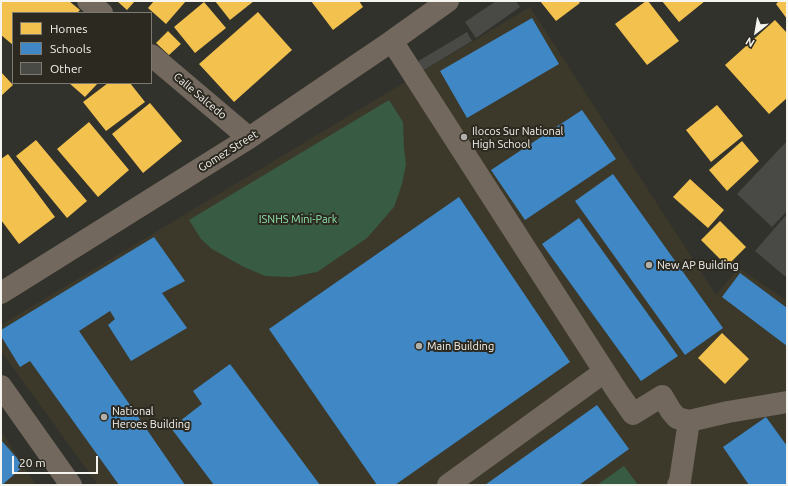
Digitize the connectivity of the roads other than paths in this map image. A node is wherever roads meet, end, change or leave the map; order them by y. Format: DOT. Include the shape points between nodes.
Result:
graph roads {
  1 [pos="88,1"];
  2 [pos="448,1"];
  3 [pos="101,12"];
  4 [pos="392,41"];
  5 [pos="152,56"];
  6 [pos="249,138"];
  7 [pos="1,293"];
  8 [pos="604,372"];
  9 [pos="1,386"];
  10 [pos="787,402"];
  11 [pos="689,421"];
  12 [pos="71,485"];
  13 [pos="448,485"];
  14 [pos="678,485"];
  1 -- 3 [label="street"];
  2 -- 4 [label="street, Gomez Street"];
  4 -- 6 [label="street, Gomez Street"];
  4 -- 8 [label="street"];
  5 -- 6 [label="street, Calle Salcedo"];
  6 -- 7 [label="street, Gomez Street"];
  8 -- 11 [label="street" via="633,414 662,396 677,418"];
  8 -- 13 [label="street"];
  9 -- 12 [label="street"];
  10 -- 11 [label="street"];
  11 -- 14 [label="street"];
}
